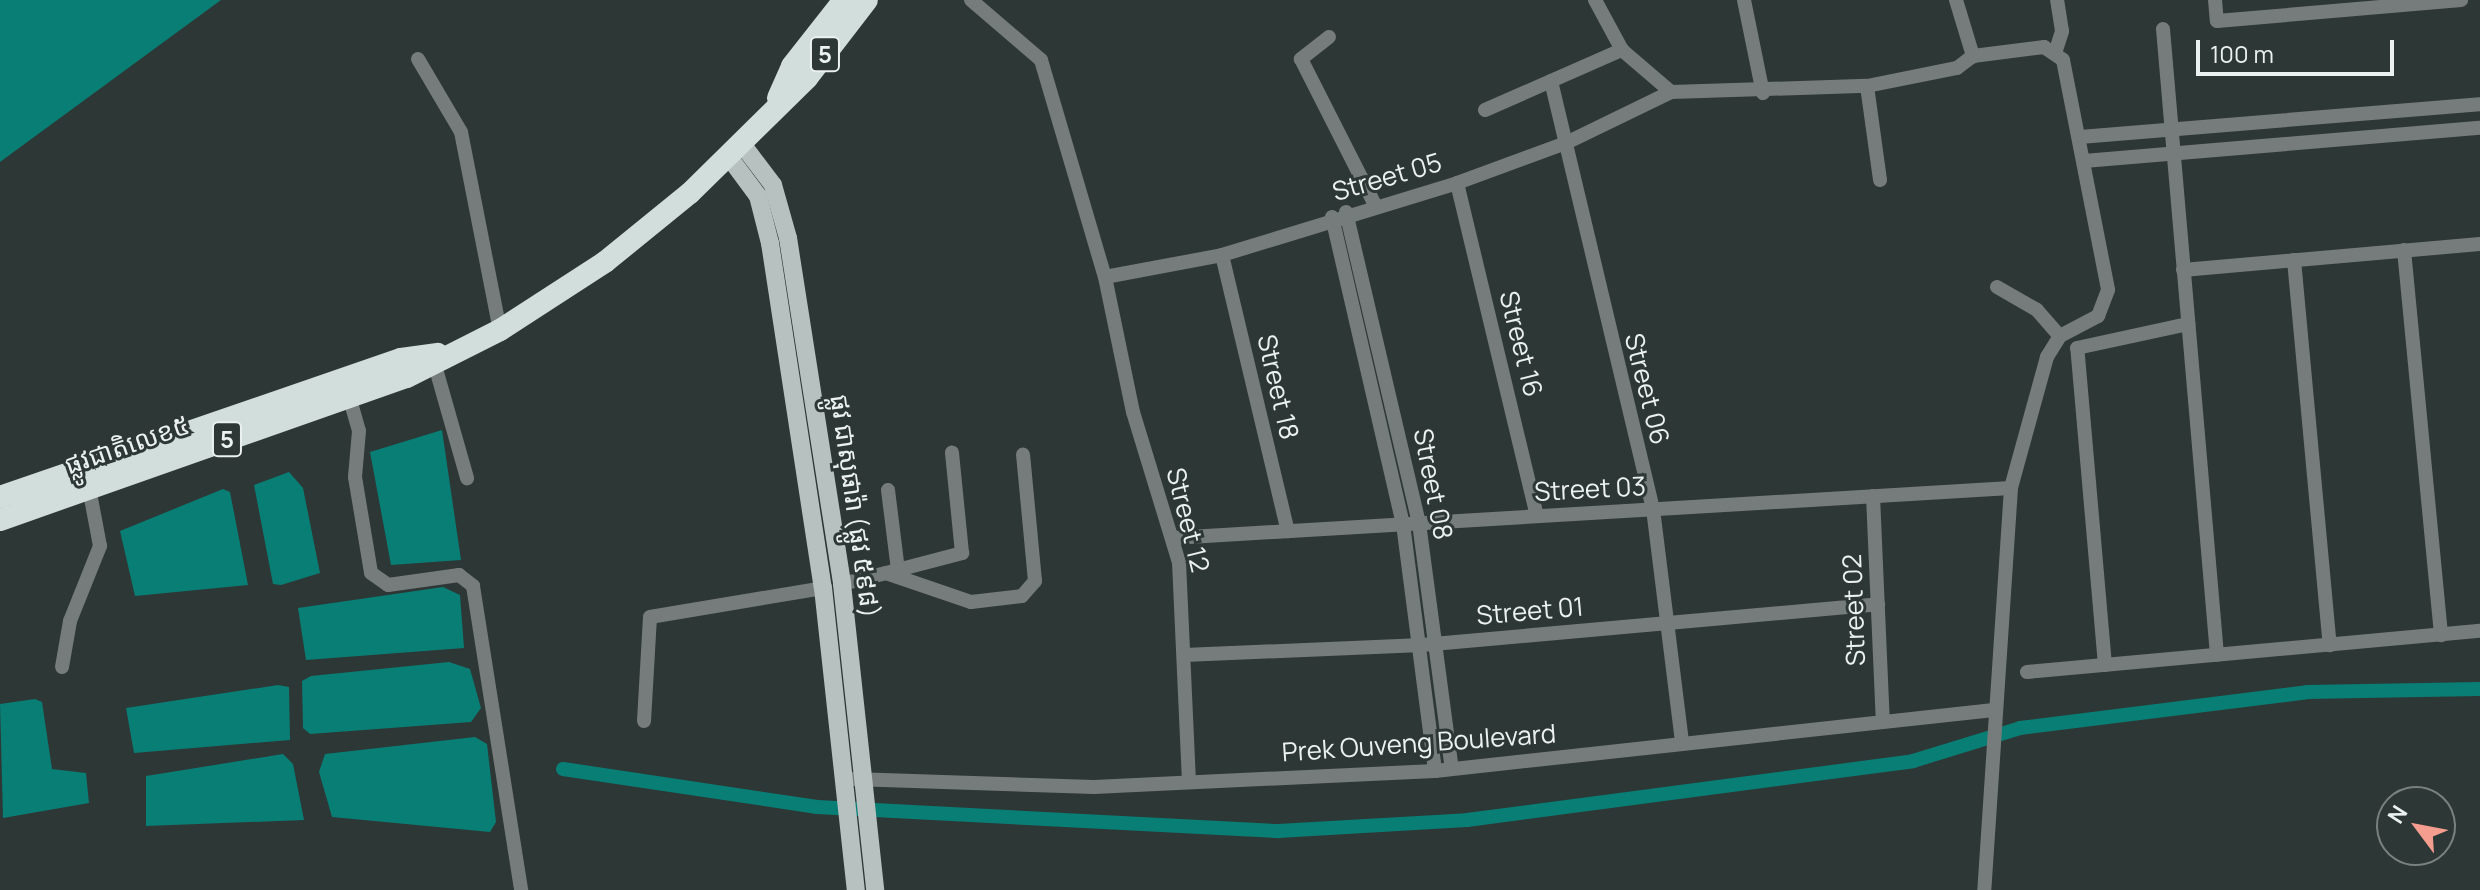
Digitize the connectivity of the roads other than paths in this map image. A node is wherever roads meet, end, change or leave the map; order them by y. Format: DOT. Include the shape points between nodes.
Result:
graph roads {
  1 [pos="844,0"];
  2 [pos="867,0"];
  3 [pos="971,0"];
  4 [pos="1595,0"];
  5 [pos="1744,0"];
  6 [pos="1956,0"];
  7 [pos="2057,0"];
  8 [pos="2215,0"];
  9 [pos="2461,0"];
  10 [pos="2286,7"];
  11 [pos="2163,29"];
  12 [pos="1329,37"];
  13 [pos="1622,50"];
  14 [pos="2056,50"];
  15 [pos="1973,56"];
  16 [pos="418,59"];
  17 [pos="1551,81"];
  18 [pos="1867,86"];
  19 [pos="1671,92"];
  20 [pos="1763,93"];
  21 [pos="777,102"];
  22 [pos="2480,104"];
  23 [pos="1485,110"];
  24 [pos="2398,111"];
  25 [pos="2480,128"];
  26 [pos="2169,130"];
  27 [pos="2401,135"];
  28 [pos="2080,137"];
  29 [pos="1566,143"];
  30 [pos="736,150"];
  31 [pos="2171,154"];
  32 [pos="2084,161"];
  33 [pos="1880,180"];
  34 [pos="1457,183"];
  35 [pos="1375,205"];
  36 [pos="1339,215"];
  37 [pos="2480,244"];
  38 [pos="2404,250"];
  39 [pos="1222,255"];
  40 [pos="2294,260"];
  41 [pos="2183,270"];
  42 [pos="1105,277"];
  43 [pos="1997,287"];
  44 [pos="800,312"];
  45 [pos="781,314"];
  46 [pos="2188,324"];
  47 [pos="496,332"];
  48 [pos="2060,336"];
  49 [pos="443,358"];
  50 [pos="1378,370"];
  51 [pos="349,396"];
  52 [pos="952,452"];
  53 [pos="1023,455"];
  54 [pos="467,478"];
  55 [pos="89,488"];
  56 [pos="2011,488"];
  57 [pos="888,490"];
  58 [pos="1873,496"];
  59 [pos="0,497"];
  60 [pos="1653,509"];
  61 [pos="1537,516"];
  62 [pos="0,520"];
  63 [pos="1419,523"];
  64 [pos="1403,524"];
  65 [pos="1288,531"];
  66 [pos="1173,538"];
  67 [pos="892,572"];
  68 [pos="842,584"];
  69 [pos="823,588"];
  70 [pos="1878,604"];
  71 [pos="1669,623"];
  72 [pos="2480,631"];
  73 [pos="2441,635"];
  74 [pos="1435,644"];
  75 [pos="1418,645"];
  76 [pos="2330,645"];
  77 [pos="1184,655"];
  78 [pos="2217,655"];
  79 [pos="2105,665"];
  80 [pos="62,667"];
  81 [pos="2027,672"];
  82 [pos="1994,715"];
  83 [pos="644,721"];
  84 [pos="1883,721"];
  85 [pos="1682,743"];
  86 [pos="1452,769"];
  87 [pos="1435,771"];
  88 [pos="1189,781"];
  89 [pos="854,783"];
  90 [pos="859,828"];
  91 [pos="521,890"];
  92 [pos="856,890"];
  93 [pos="875,890"];
  94 [pos="1984,890"];
  1 -- 21 [label="highway, ផ្លូវជាតិលេខ៥ / 5" via="792,66"];
  2 -- 21 [label="highway, ផ្លូវជាតិលេខ៥ / 5" via="807,78"];
  3 -- 42 [label="street, Street 12" via="1041,60"];
  4 -- 13 [label="street"];
  5 -- 20 [label="street"];
  6 -- 15 [label="street"];
  7 -- 14 [label="street" via="2062,31"];
  8 -- 10 [label="street" via="2217,21"];
  9 -- 10 [label="street"];
  11 -- 26 [label="street"];
  12 -- 35 [label="street" via="1301,59"];
  13 -- 17 [label="street"];
  13 -- 19 [label="street"];
  14 -- 15 [label="street"];
  14 -- 28 [label="street"];
  15 -- 18 [label="street" via="1957,68"];
  16 -- 47 [label="street" via="461,132"];
  17 -- 23 [label="street"];
  17 -- 29 [label="street, Street 06"];
  18 -- 20 [label="street"];
  18 -- 33 [label="street"];
  19 -- 20 [label="street"];
  19 -- 29 [label="street, Street 05"];
  21 -- 30 [label="highway, ផ្លូវជាតិលេខ៥ / 5"];
  22 -- 24 [label="street"];
  24 -- 26 [label="street"];
  24 -- 27 [label="street"];
  25 -- 27 [label="street"];
  26 -- 28 [label="street"];
  26 -- 31 [label="street"];
  27 -- 31 [label="street"];
  28 -- 32 [label="street"];
  29 -- 34 [label="street, Street 05"];
  29 -- 60 [label="street, Street 06"];
  30 -- 44 [label="main road, ផ្លូវ ជាសុផារ៉ា (ផ្លូវ ៥៩៨)" via="780,204"];
  30 -- 45 [label="main road, ផ្លូវ ជាសុផារ៉ា (ផ្លូវ ៥៩៨)" via="758,196"];
  30 -- 47 [label="highway, ផ្លូវជាតិលេខ៥ / 5" via="605,262"];
  31 -- 32 [label="street"];
  31 -- 41 [label="street"];
  32 -- 48 [label="street" via="2108,290 2098,316"];
  34 -- 35 [label="street, Street 05"];
  34 -- 61 [label="street, Street 16"];
  35 -- 36 [label="street, Street 05"];
  36 -- 39 [label="street, Street 05"];
  36 -- 50 [label="street"];
  37 -- 38 [label="street"];
  38 -- 40 [label="street"];
  38 -- 73 [label="street"];
  39 -- 42 [label="street, Street 05"];
  39 -- 65 [label="street, Street 18"];
  40 -- 41 [label="street"];
  40 -- 76 [label="street"];
  41 -- 46 [label="street"];
  42 -- 66 [label="street, Street 12" via="1133,412"];
  43 -- 48 [label="street" via="2037,310"];
  44 -- 45 [label="main road"];
  44 -- 68 [label="main road, ផ្លូវ ជាសុផារ៉ា (ផ្លូវ ៥៩៨)"];
  45 -- 69 [label="main road, ផ្លូវ ជាសុផារ៉ា (ផ្លូវ ៥៩៨)"];
  46 -- 78 [label="street"];
  46 -- 79 [label="street" via="2077,348"];
  47 -- 49 [label="highway, ផ្លូវជាតិលេខ៥ / 5"];
  48 -- 56 [label="street" via="2047,357"];
  49 -- 51 [label="highway, ផ្លូវជាតិលេខ៥ / 5"];
  49 -- 54 [label="street"];
  49 -- 59 [label="highway, ផ្លូវជាតិលេខ៥ / 5" via="401,359"];
  50 -- 63 [label="street, Street 08"];
  50 -- 64 [label="street"];
  51 -- 55 [label="highway, ផ្លូវជាតិលេខ៥ / 5"];
  51 -- 91 [label="street" via="371,573 388,585 459,575 473,586"];
  52 -- 67 [label="street" via="962,553"];
  53 -- 67 [label="street" via="1035,581 1029,590 995,604 971,602"];
  55 -- 62 [label="highway, ផ្លូវជាតិលេខ៥ / 5"];
  55 -- 80 [label="street" via="100,546 70,621"];
  56 -- 58 [label="street, Street 03"];
  56 -- 82 [label="street"];
  57 -- 67 [label="street"];
  58 -- 60 [label="street, Street 03"];
  58 -- 70 [label="street, Street 02"];
  60 -- 61 [label="street, Street 03"];
  60 -- 71 [label="street, Street 06"];
  61 -- 63 [label="street, Street 03"];
  63 -- 64 [label="street, Street 03"];
  63 -- 74 [label="street, Street 08"];
  64 -- 65 [label="street, Street 03"];
  64 -- 75 [label="street"];
  65 -- 66 [label="street, Street 03"];
  66 -- 77 [label="street, Street 12"];
  67 -- 68 [label="street"];
  68 -- 89 [label="main road, ផ្លូវ ជាសុផារ៉ា (ផ្លូវ ៥៩៨)"];
  69 -- 83 [label="street" via="650,617"];
  69 -- 89 [label="main road, ផ្លូវ ជាសុផារ៉ា (ផ្លូវ ៥៩៨)"];
  70 -- 71 [label="street, Street 01"];
  70 -- 84 [label="street, Street 02"];
  71 -- 74 [label="street, Street 01"];
  71 -- 85 [label="street, Street 06"];
  72 -- 73 [label="street"];
  73 -- 76 [label="street"];
  74 -- 75 [label="street, Street 01"];
  74 -- 86 [label="street, Street 08"];
  75 -- 77 [label="street, Street 01"];
  75 -- 87 [label="street"];
  76 -- 78 [label="street"];
  77 -- 88 [label="street, Street 12"];
  78 -- 79 [label="street"];
  79 -- 81 [label="street"];
  82 -- 84 [label="street, Prek Ouveng Boulevard"];
  82 -- 94 [label="street"];
  84 -- 85 [label="street, Prek Ouveng Boulevard"];
  85 -- 86 [label="street, Prek Ouveng Boulevard"];
  86 -- 87 [label="street, Prek Ouveng Boulevard"];
  87 -- 88 [label="street, Prek Ouveng Boulevard"];
  88 -- 89 [label="street, Prek Ouveng Boulevard" via="1094,787"];
  89 -- 90 [label="main road, ផ្លូវ ជាសុផារ៉ា (ផ្លូវ ៥៩៨)"];
  90 -- 92 [label="main road, ផ្លូវ ជាសុផារ៉ា (ផ្លូវ ៥៩៨)"];
  90 -- 93 [label="main road, ផ្លូវ ជាសុផារ៉ា (ផ្លូវ ៥៩៨)"];
}
